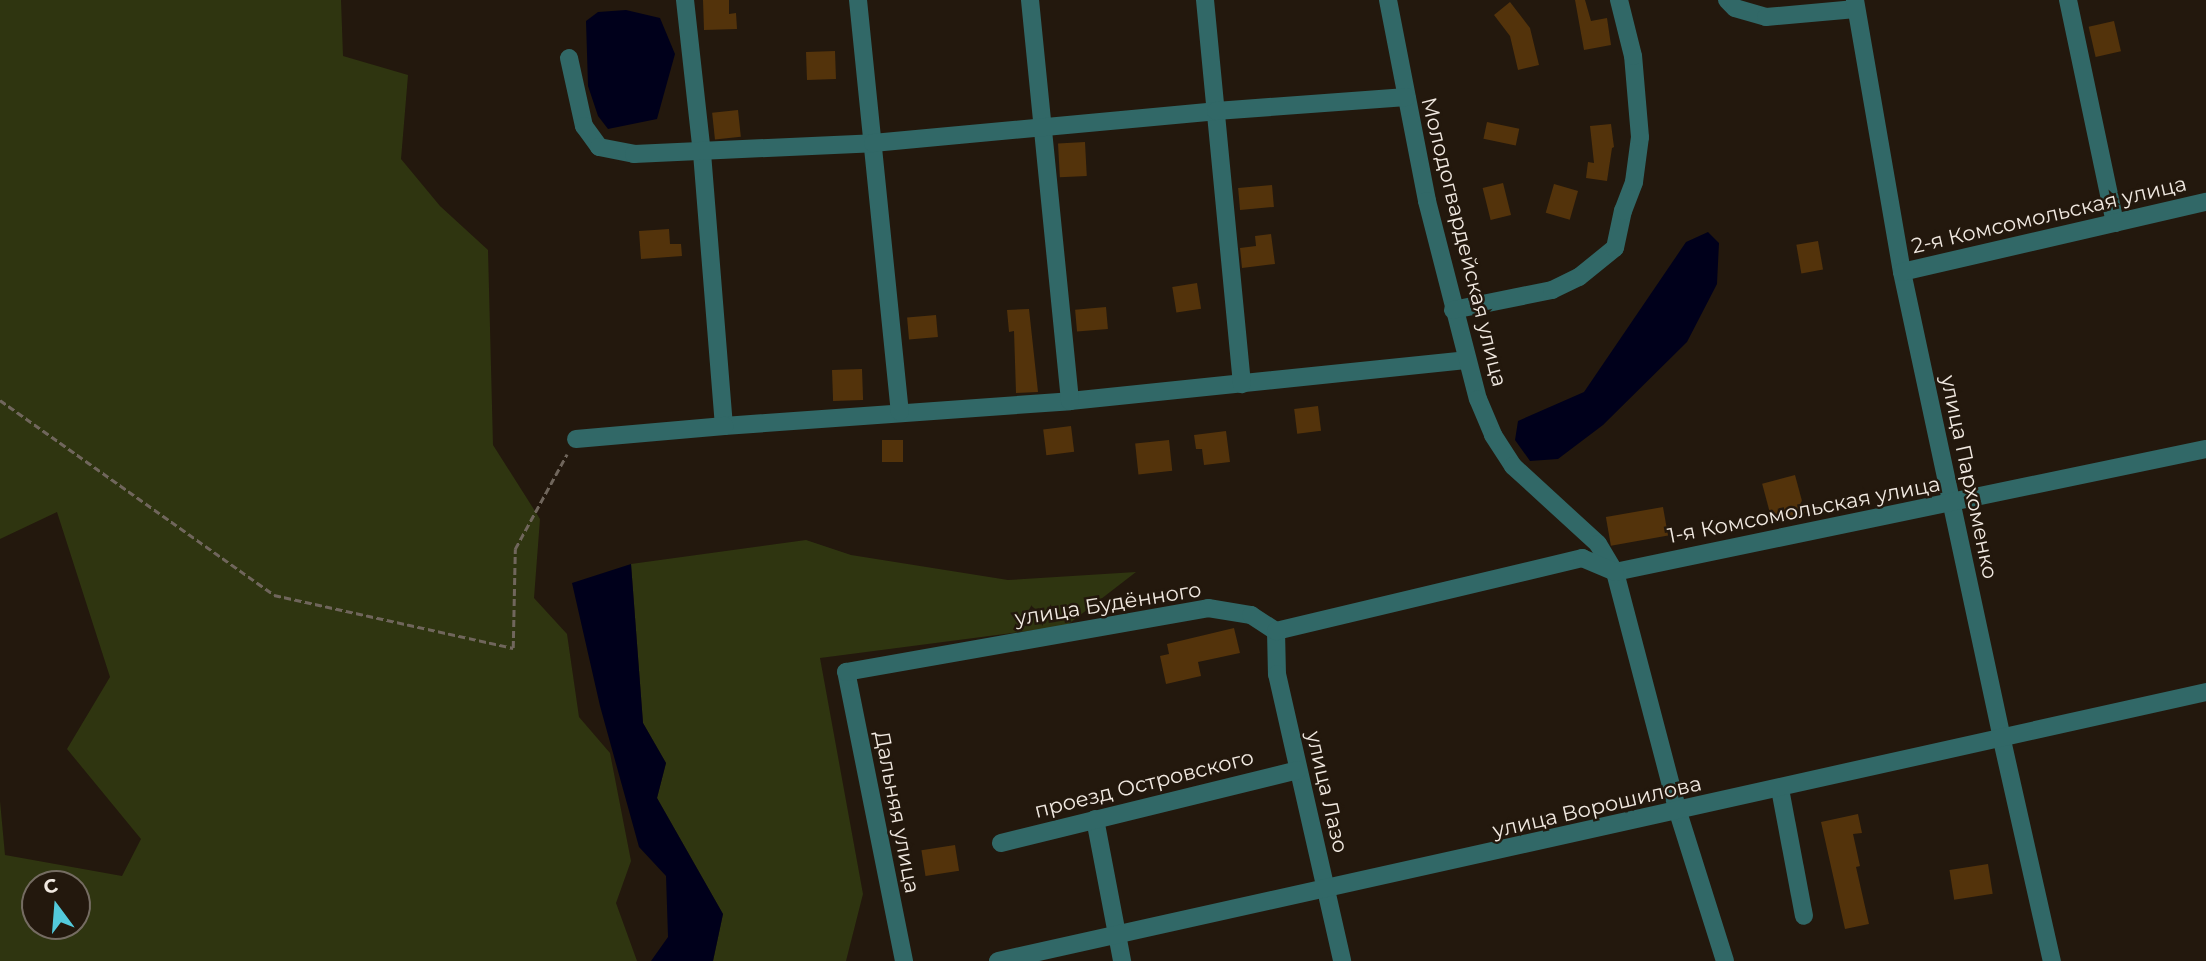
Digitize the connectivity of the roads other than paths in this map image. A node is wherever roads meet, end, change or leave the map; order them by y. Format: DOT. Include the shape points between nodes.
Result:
graph roads {
  1 [pos="685,0"];
  2 [pos="858,0"];
  3 [pos="1030,0"];
  4 [pos="1205,0"];
  5 [pos="1388,0"];
  6 [pos="1619,0"];
  7 [pos="1727,0"];
  8 [pos="2068,0"];
  9 [pos="1856,4"];
  10 [pos="569,58"];
  11 [pos="1405,97"];
  12 [pos="1216,110"];
  13 [pos="1042,126"];
  14 [pos="873,143"];
  15 [pos="702,153"];
  16 [pos="2206,202"];
  17 [pos="2115,223"];
  18 [pos="1902,272"];
  19 [pos="1453,310"];
  20 [pos="1466,360"];
  21 [pos="1242,384"];
  22 [pos="1070,401"];
  23 [pos="900,412"];
  24 [pos="724,426"];
  25 [pos="576,439"];
  26 [pos="2206,449"];
  27 [pos="1951,504"];
  28 [pos="1615,572"];
  29 [pos="1276,631"];
  30 [pos="846,672"];
  31 [pos="2206,692"];
  32 [pos="2001,740"];
  33 [pos="1298,770"];
  34 [pos="1780,789"];
  35 [pos="1678,812"];
  36 [pos="1095,819"];
  37 [pos="1001,843"];
  38 [pos="1326,890"];
  39 [pos="1804,916"];
  40 [pos="1117,936"];
  41 [pos="904,961"];
  42 [pos="998,961"];
  43 [pos="1122,961"];
  44 [pos="1342,961"];
  45 [pos="1725,961"];
  46 [pos="2052,961"];
  1 -- 15 [label="street"];
  2 -- 14 [label="street"];
  3 -- 13 [label="street"];
  4 -- 12 [label="street"];
  5 -- 11 [label="street, Молодогвардейская улица"];
  6 -- 19 [label="street" via="1633,57 1640,137 1634,182 1615,248 1579,277 1552,290"];
  7 -- 9 [label="street" via="1735,8 1766,17"];
  8 -- 17 [label="street"];
  9 -- 18 [label="street, улица Пархоменко"];
  10 -- 15 [label="street" via="584,126 598,147 634,154"];
  11 -- 12 [label="street"];
  11 -- 19 [label="street, Молодогвардейская улица"];
  12 -- 13 [label="street"];
  12 -- 21 [label="street"];
  13 -- 14 [label="street"];
  13 -- 22 [label="street"];
  14 -- 15 [label="street"];
  14 -- 23 [label="street"];
  15 -- 24 [label="street"];
  16 -- 17 [label="street, 2-я Комсомольская улица"];
  17 -- 18 [label="street, 2-я Комсомольская улица"];
  18 -- 27 [label="street, улица Пархоменко"];
  19 -- 20 [label="street, Молодогвардейская улица"];
  20 -- 21 [label="street"];
  20 -- 28 [label="street, Молодогвардейская улица" via="1493,435 1514,466 1598,544"];
  21 -- 22 [label="street"];
  22 -- 23 [label="street"];
  23 -- 24 [label="street"];
  24 -- 25 [label="street"];
  26 -- 27 [label="street, 1-я Комсомольская улица"];
  27 -- 28 [label="street, 1-я Комсомольская улица"];
  27 -- 32 [label="street, улица Пархоменко"];
  28 -- 29 [label="street" via="1581,558"];
  28 -- 35 [label="street, Молодогвардейская улица"];
  29 -- 30 [label="street, улица Будённого" via="1251,615 1208,608"];
  29 -- 33 [label="street, улица Лазо" via="1277,674"];
  30 -- 41 [label="street, Дальняя улица"];
  31 -- 32 [label="street, улица Ворошилова"];
  32 -- 34 [label="street, улица Ворошилова"];
  32 -- 46 [label="street, улица Пархоменко"];
  33 -- 36 [label="street, проезд Островского"];
  33 -- 38 [label="street, улица Лазо"];
  34 -- 35 [label="street, улица Ворошилова"];
  34 -- 39 [label="street"];
  35 -- 38 [label="street, улица Ворошилова"];
  35 -- 45 [label="street, Молодогвардейская улица"];
  36 -- 37 [label="street, проезд Островского"];
  36 -- 40 [label="street"];
  38 -- 40 [label="street, улица Ворошилова"];
  38 -- 44 [label="street, улица Лазо"];
  40 -- 42 [label="street, улица Ворошилова"];
  40 -- 43 [label="street"];
}
